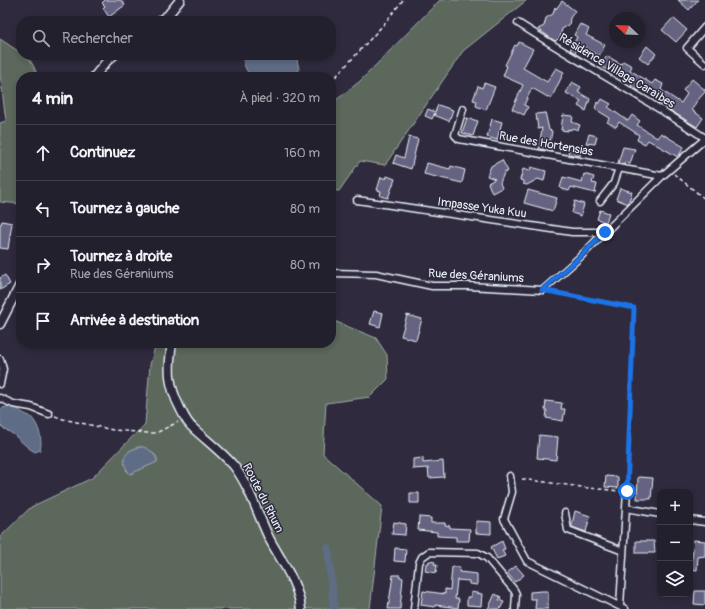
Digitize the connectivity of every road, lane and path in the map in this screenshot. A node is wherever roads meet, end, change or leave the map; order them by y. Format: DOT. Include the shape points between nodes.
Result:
graph roads {
  1 [pos="180,0"];
  2 [pos="403,0"];
  3 [pos="165,16"];
  4 [pos="518,24"];
  5 [pos="705,27"];
  6 [pos="108,60"];
  7 [pos="705,64"];
  8 [pos="98,72"];
  9 [pos="336,77"];
  10 [pos="463,109"];
  11 [pos="705,138"];
  12 [pos="619,168"];
  13 [pos="669,171"];
  14 [pos="662,176"];
  15 [pos="705,199"];
  16 [pos="356,200"];
  17 [pos="600,201"];
  18 [pos="605,232"];
  19 [pos="336,273"];
  20 [pos="542,290"];
  21 [pos="16,293"];
  22 [pos="0,324"];
  23 [pos="171,348"];
  24 [pos="0,359"];
  25 [pos="0,384"];
  26 [pos="0,398"];
  27 [pos="49,414"];
  28 [pos="185,418"];
  29 [pos="510,476"];
  30 [pos="522,479"];
  31 [pos="627,491"];
  32 [pos="626,508"];
  33 [pos="565,513"];
  34 [pos="657,513"];
  35 [pos="693,520"];
  36 [pos="705,522"];
  37 [pos="623,552"];
  38 [pos="622,608"];
  39 [pos="301,609"];
  40 [pos="414,609"];
  41 [pos="515,609"];
  1 -- 3 [label="street"];
  2 -- 9 [label="path"];
  4 -- 11 [label="street, Résidence Village Caraïbes" via="621,84"];
  5 -- 7 [label="street" via="687,48"];
  6 -- 8 [label="street"];
  10 -- 12 [label="street, Rue des Hortensias" via="455,135 459,139"];
  11 -- 13 [label="street"];
  12 -- 14 [label="street, Rue des Hortensias"];
  12 -- 17 [label="street" via="614,183"];
  13 -- 14 [label="street"];
  13 -- 15 [label="path"];
  14 -- 18 [label="street"];
  16 -- 18 [label="street, Impasse Yuka Kuu" via="572,232"];
  18 -- 20 [label="street"];
  19 -- 20 [label="street, Rue des Géraniums" via="376,274 432,286"];
  20 -- 31 [label="path" via="634,308"];
  21 -- 22 [label="street"];
  23 -- 28 [label="street, Route du Rhum" via="169,376 174,395"];
  24 -- 25 [label="street" via="3,369"];
  26 -- 27 [label="street"];
  27 -- 28 [label="path" via="63,420 148,434 167,429"];
  28 -- 39 [label="street, Route du Rhum" via="234,466 243,480 294,582"];
  29 -- 38 [label="street" via="512,492 504,519 527,561"];
  30 -- 31 [label="path"];
  31 -- 32 [label="street"];
  32 -- 34 [label="street"];
  32 -- 37 [label="street"];
  33 -- 37 [label="street" via="568,530"];
  35 -- 36 [label="street"];
  37 -- 38 [label="street"];
  40 -- 41 [label="street" via="420,563 422,557 429,552 474,552 483,555 514,590"];
}
